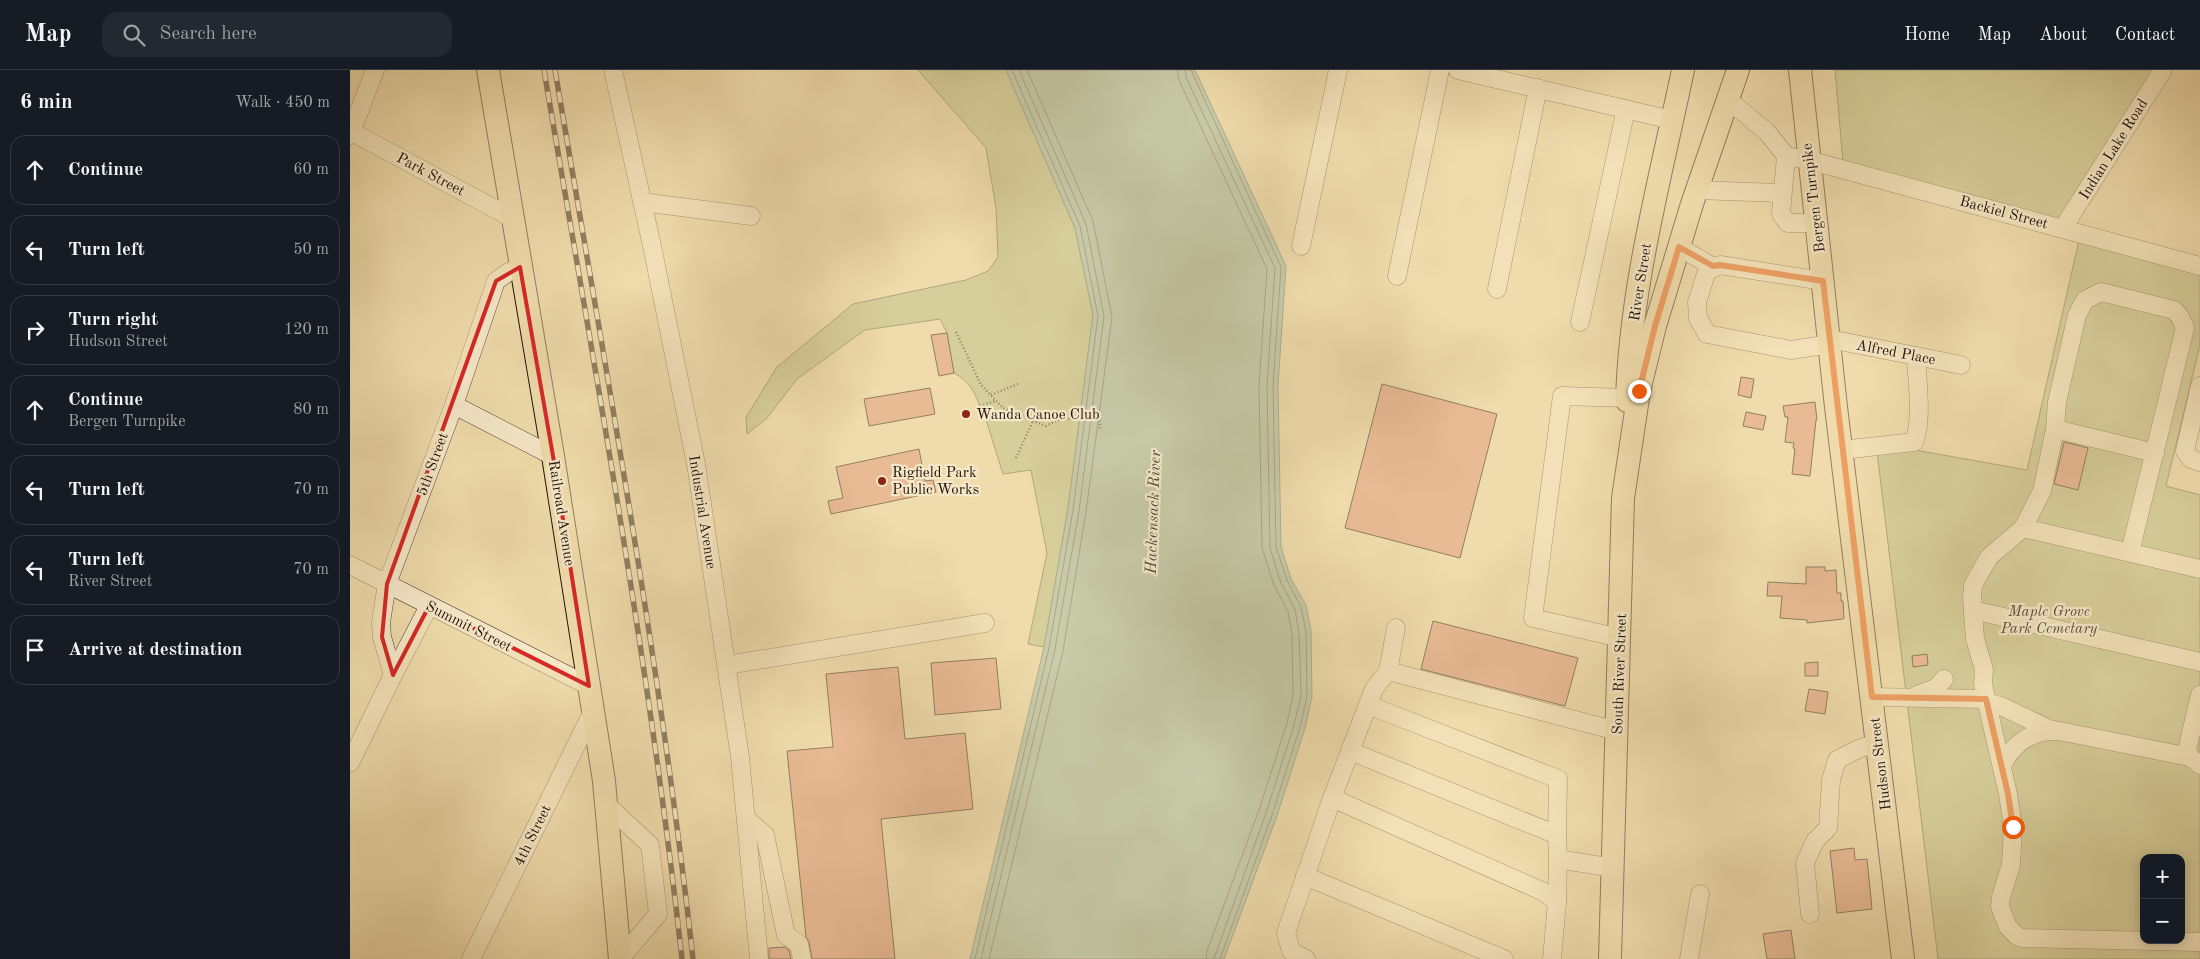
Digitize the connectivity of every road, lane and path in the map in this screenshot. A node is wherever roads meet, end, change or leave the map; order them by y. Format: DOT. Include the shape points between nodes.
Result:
graph roads {
  1 [pos="375,70"];
  2 [pos="488,70"];
  3 [pos="613,70"];
  4 [pos="1338,70"];
  5 [pos="1440,70"];
  6 [pos="1458,70"];
  7 [pos="1683,70"];
  8 [pos="1754,70"];
  9 [pos="2164,70"];
  10 [pos="1794,76"];
  11 [pos="1732,85"];
  12 [pos="1538,88"];
  13 [pos="1626,109"];
  14 [pos="1672,120"];
  15 [pos="350,133"];
  16 [pos="1786,156"];
  17 [pos="1808,160"];
  18 [pos="1697,190"];
  19 [pos="1782,193"];
  20 [pos="642,202"];
  21 [pos="751,216"];
  22 [pos="512,218"];
  23 [pos="1816,223"];
  24 [pos="2063,228"];
  25 [pos="1301,246"];
  26 [pos="1679,247"];
  27 [pos="1713,266"];
  28 [pos="2200,266"];
  29 [pos="520,267"];
  30 [pos="1396,276"];
  31 [pos="1823,281"];
  32 [pos="1497,289"];
  33 [pos="1580,322"];
  34 [pos="956,332"];
  35 [pos="1831,342"];
  36 [pos="1916,356"];
  37 [pos="1962,365"];
  38 [pos="1018,384"];
  39 [pos="2200,386"];
  40 [pos="1633,394"];
  41 [pos="991,395"];
  42 [pos="996,401"];
  43 [pos="454,405"];
  44 [pos="980,406"];
  45 [pos="1033,421"];
  46 [pos="1100,430"];
  47 [pos="2055,430"];
  48 [pos="1842,450"];
  49 [pos="2155,453"];
  50 [pos="553,456"];
  51 [pos="1016,458"];
  52 [pos="2200,462"];
  53 [pos="2023,528"];
  54 [pos="2130,552"];
  55 [pos="350,565"];
  56 [pos="2200,569"];
  57 [pos="387,584"];
  58 [pos="429,606"];
  59 [pos="1973,610"];
  60 [pos="985,622"];
  61 [pos="1396,628"];
  62 [pos="1620,638"];
  63 [pos="2200,662"];
  64 [pos="727,665"];
  65 [pos="1388,671"];
  66 [pos="393,675"];
  67 [pos="1944,679"];
  68 [pos="588,686"];
  69 [pos="2200,695"];
  70 [pos="1872,697"];
  71 [pos="1909,698"];
  72 [pos="1986,700"];
  73 [pos="1368,705"];
  74 [pos="592,712"];
  75 [pos="1617,731"];
  76 [pos="2058,731"];
  77 [pos="1877,743"];
  78 [pos="1350,751"];
  79 [pos="2195,761"];
  80 [pos="350,763"];
  81 [pos="2002,766"];
  82 [pos="1332,798"];
  83 [pos="606,804"];
  84 [pos="746,819"];
  85 [pos="1557,835"];
  86 [pos="1558,859"];
  87 [pos="1613,868"];
  88 [pos="1305,876"];
  89 [pos="1700,894"];
  90 [pos="1557,902"];
  91 [pos="1810,914"];
  92 [pos="2200,942"];
  93 [pos="472,959"];
  94 [pos="620,959"];
  95 [pos="759,959"];
  96 [pos="802,959"];
  97 [pos="1306,959"];
  98 [pos="1504,959"];
  99 [pos="1552,959"];
  100 [pos="1610,959"];
  101 [pos="1689,959"];
  102 [pos="1903,959"];
  1 -- 15 [label="street"];
  2 -- 22 [label="main road, Railroad Avenue"];
  3 -- 20 [label="street, Industrial Avenue"];
  4 -- 25 [label="street"];
  5 -- 30 [label="street"];
  6 -- 12 [label="street"];
  7 -- 14 [label="main road, River Street"];
  8 -- 11 [label="main road"];
  9 -- 24 [label="street, Indian Lake Road"];
  10 -- 17 [label="main road, Bergen Turnpike"];
  11 -- 16 [label="street"];
  11 -- 18 [label="main road, River Street"];
  12 -- 13 [label="street"];
  12 -- 32 [label="street"];
  13 -- 14 [label="street"];
  13 -- 33 [label="street"];
  14 -- 40 [label="main road, River Street" via="1638,276 1628,359"];
  15 -- 22 [label="street, Park Street"];
  16 -- 17 [label="street, Backiel Street"];
  16 -- 19 [label="street"];
  17 -- 23 [label="main road, Bergen Turnpike"];
  17 -- 24 [label="street, Backiel Street"];
  18 -- 19 [label="street"];
  18 -- 26 [label="main road, River Street"];
  19 -- 23 [label="street" via="1781,214 1788,223"];
  20 -- 21 [label="street"];
  20 -- 64 [label="street, Industrial Avenue" via="696,464"];
  22 -- 29 [label="main road, Railroad Avenue"];
  23 -- 31 [label="main road, Bergen Turnpike"];
  24 -- 28 [label="street, Backiel Street"];
  26 -- 27 [label="street"];
  26 -- 40 [label="main road, River Street"];
  27 -- 31 [label="street"];
  27 -- 35 [label="street, Alfred Place" via="1707,271 1697,302 1698,318 1708,334 1791,350"];
  29 -- 43 [label="street, 5th Street" via="496,281"];
  29 -- 50 [label="main road, Railroad Avenue"];
  31 -- 35 [label="main road, Bergen Turnpike"];
  34 -- 41 [label="path" via="982,385"];
  35 -- 36 [label="street, Alfred Place"];
  35 -- 48 [label="main road, Bergen Turnpike"];
  36 -- 37 [label="street, Alfred Place"];
  36 -- 48 [label="street" via="1918,416 1914,442"];
  38 -- 41 [label="path"];
  39 -- 52 [label="street" via="2185,451 2191,459"];
  40 -- 62 [label="main road, South River Street" via="1623,498"];
  40 -- 62 [label="street" via="1562,396 1533,618"];
  41 -- 42 [label="path"];
  42 -- 44 [label="path"];
  42 -- 45 [label="path" via="1003,408"];
  43 -- 50 [label="street"];
  43 -- 57 [label="street, 5th Street"];
  45 -- 46 [label="path" via="1046,426 1058,420 1099,416"];
  45 -- 51 [label="path"];
  47 -- 49 [label="street"];
  47 -- 49 [label="street" via="2056,402 2079,310 2085,300 2101,292 2174,310 2183,322 2184,334"];
  47 -- 53 [label="street" via="2042,491"];
  48 -- 70 [label="main road, Hudson Street"];
  49 -- 54 [label="street"];
  50 -- 68 [label="main road, Railroad Avenue"];
  53 -- 54 [label="street"];
  53 -- 59 [label="street" via="1979,571 1972,591"];
  54 -- 56 [label="street"];
  55 -- 57 [label="street, Summit Street"];
  57 -- 58 [label="street, Summit Street"];
  57 -- 66 [label="street, 5th Street" via="381,622"];
  58 -- 66 [label="street"];
  58 -- 68 [label="street, Summit Street"];
  59 -- 63 [label="street"];
  59 -- 72 [label="street"];
  60 -- 64 [label="street"];
  61 -- 65 [label="street"];
  62 -- 75 [label="main road, South River Street"];
  64 -- 84 [label="street, Industrial Avenue"];
  65 -- 73 [label="street" via="1374,689"];
  65 -- 75 [label="street"];
  66 -- 80 [label="street"];
  67 -- 71 [label="street" via="1936,688"];
  68 -- 74 [label="main road, Railroad Avenue"];
  69 -- 79 [label="street" via="2187,750"];
  70 -- 71 [label="street"];
  70 -- 77 [label="main road, Hudson Street"];
  71 -- 72 [label="street"];
  72 -- 76 [label="street"];
  72 -- 81 [label="street"];
  73 -- 78 [label="street"];
  73 -- 85 [label="street" via="1558,779"];
  74 -- 83 [label="main road, Railroad Avenue"];
  74 -- 93 [label="street, 4th Street"];
  75 -- 87 [label="main road, South River Street"];
  76 -- 79 [label="street"];
  76 -- 81 [label="street" via="2024,739 2009,753"];
  77 -- 91 [label="street" via="1836,760 1830,780 1828,828 1816,841 1805,862"];
  77 -- 102 [label="main road, Hudson Street"];
  78 -- 82 [label="street"];
  78 -- 85 [label="street"];
  81 -- 92 [label="street" via="2013,827 2011,866 2000,902 2003,918 2013,933 2022,938"];
  82 -- 88 [label="street"];
  82 -- 90 [label="street" via="1544,892"];
  83 -- 94 [label="main road, Railroad Avenue"];
  83 -- 94 [label="street" via="650,845 658,914"];
  84 -- 95 [label="street, Industrial Avenue"];
  84 -- 96 [label="street" via="764,835 786,935 799,944"];
  85 -- 86 [label="street"];
  86 -- 87 [label="street"];
  86 -- 90 [label="street"];
  87 -- 100 [label="main road, South River Street"];
  88 -- 97 [label="street" via="1286,933 1291,952"];
  88 -- 98 [label="street"];
  89 -- 101 [label="street"];
  90 -- 99 [label="street"];
}
